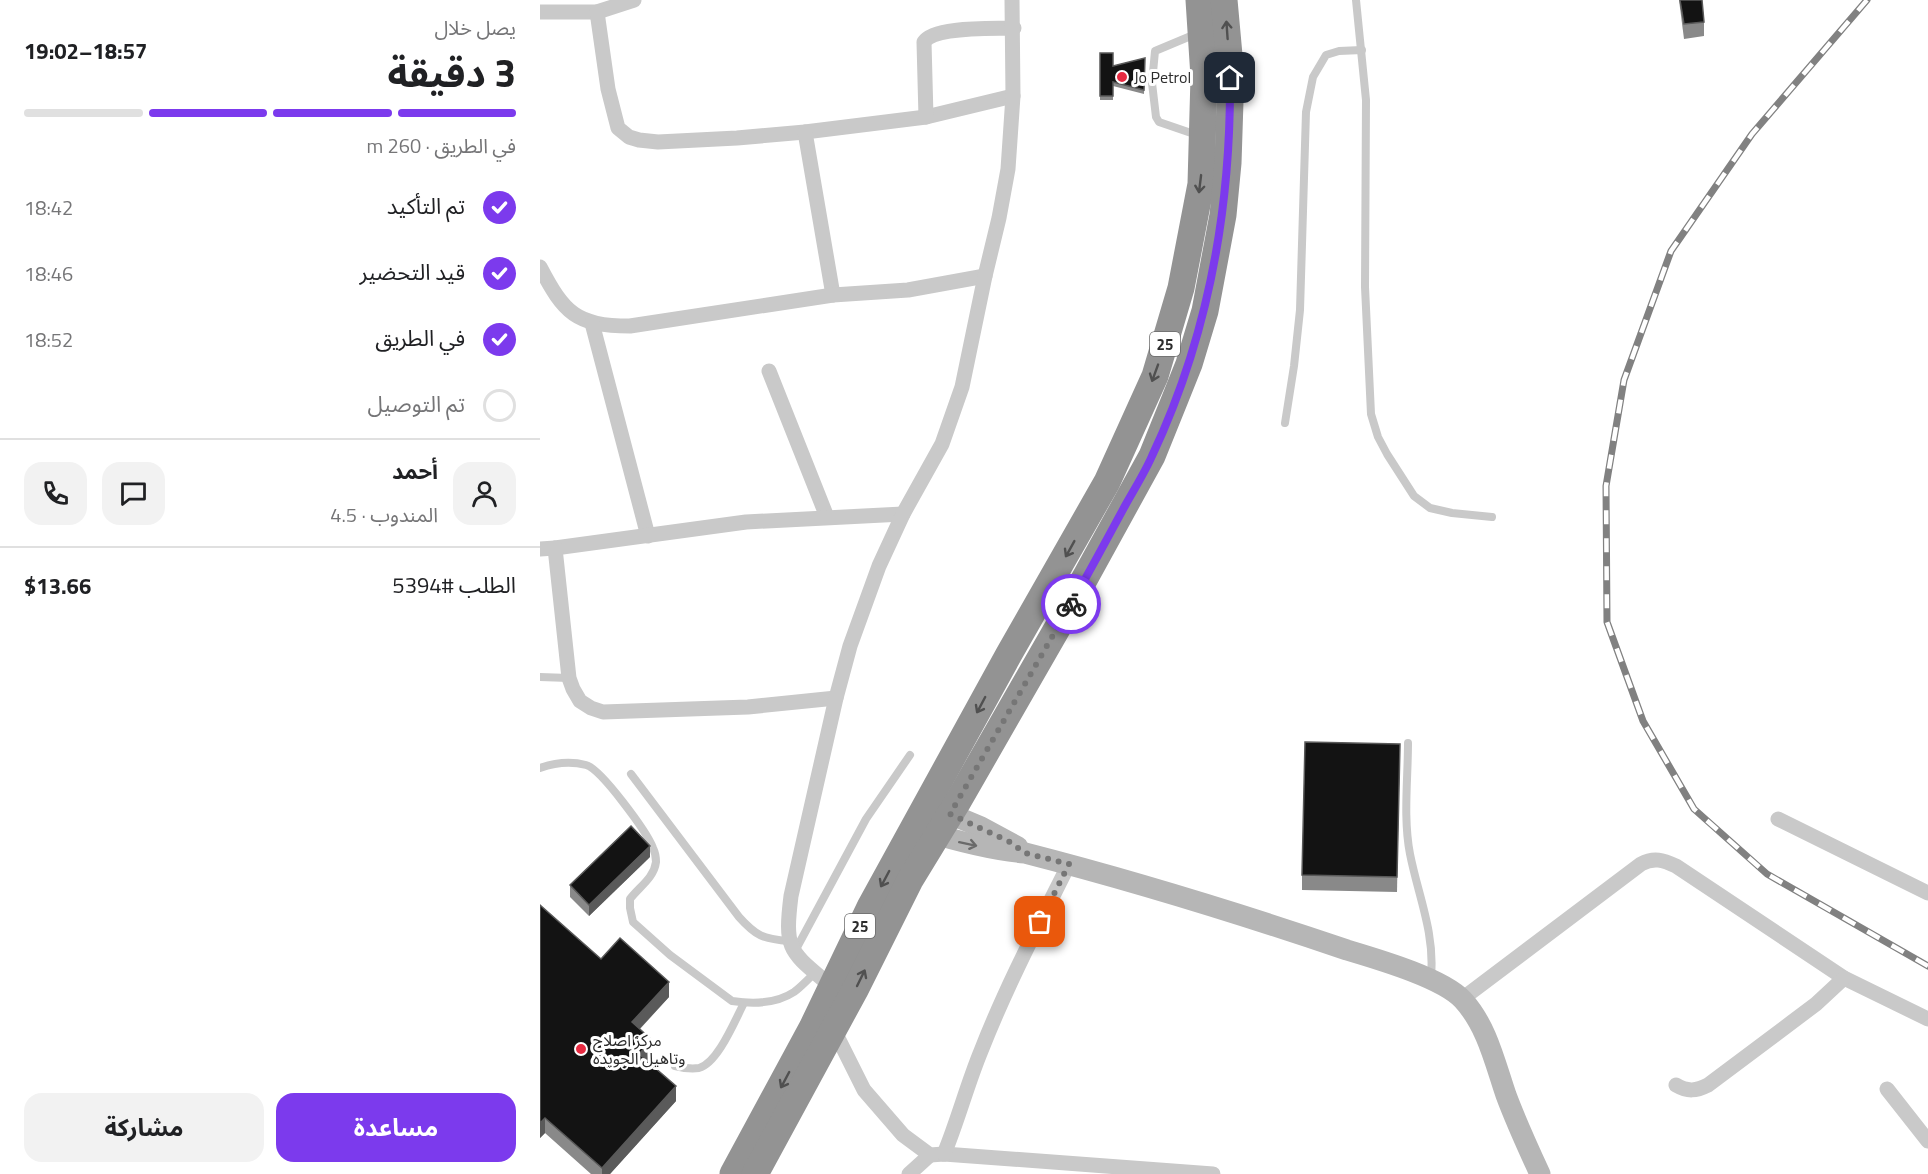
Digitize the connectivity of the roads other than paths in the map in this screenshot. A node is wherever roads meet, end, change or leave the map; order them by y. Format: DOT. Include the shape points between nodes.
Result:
graph roads {
  1 [pos="634,0"];
  2 [pos="1012,0"];
  3 [pos="1198,0"];
  4 [pos="1224,0"];
  5 [pos="1356,0"];
  6 [pos="540,12"];
  7 [pos="597,12"];
  8 [pos="1014,28"];
  9 [pos="1202,31"];
  10 [pos="1362,50"];
  11 [pos="1013,96"];
  12 [pos="926,117"];
  13 [pos="805,132"];
  14 [pos="1203,138"];
  15 [pos="540,267"];
  16 [pos="985,276"];
  17 [pos="833,295"];
  18 [pos="592,323"];
  19 [pos="769,371"];
  20 [pos="1285,423"];
  21 [pos="903,514"];
  22 [pos="827,517"];
  23 [pos="1492,517"];
  24 [pos="648,536"];
  25 [pos="547,548"];
  26 [pos="540,677"];
  27 [pos="569,678"];
  28 [pos="836,698"];
  29 [pos="1408,743"];
  30 [pos="910,755"];
  31 [pos="540,768"];
  32 [pos="631,774"];
  33 [pos="1778,819"];
  34 [pos="931,820"];
  35 [pos="1069,864"];
  36 [pos="1928,893"];
  37 [pos="791,946"];
  38 [pos="1844,978"];
  39 [pos="824,980"];
  40 [pos="1431,980"];
  41 [pos="1462,999"];
  42 [pos="744,1003"];
  43 [pos="1928,1019"];
  44 [pos="834,1029"];
  45 [pos="675,1066"];
  46 [pos="1676,1085"];
  47 [pos="1887,1089"];
  48 [pos="1928,1142"];
  49 [pos="937,1155"];
  50 [pos="733,1174"];
  51 [pos="755,1174"];
  52 [pos="909,1174"];
  53 [pos="1213,1174"];
  54 [pos="1540,1174"];
  1 -- 7 [label="street"];
  2 -- 8 [label="street"];
  3 -- 9 [label="highway, 25"];
  34 -- 4 [label="highway, 25, one-way" via="1079,591 1152,456 1189,364 1205,311 1223,215 1228,163 1229,56"];
  5 -- 10 [label="lane"];
  6 -- 7 [label="street"];
  7 -- 13 [label="street" via="608,89 618,128 628,137 658,142"];
  8 -- 11 [label="street"];
  8 -- 12 [label="street" via="942,32 927,38"];
  9 -- 14 [label="highway, 25"];
  9 -- 14 [label="lane" via="1155,51 1152,83 1159,122"];
  10 -- 20 [label="lane" via="1326,56 1313,77 1306,112 1300,310"];
  10 -- 23 [label="lane" via="1371,414 1378,437 1414,496 1430,508"];
  11 -- 12 [label="street"];
  11 -- 16 [label="street" via="1008,170"];
  12 -- 13 [label="street"];
  13 -- 17 [label="street"];
  14 -- 34 [label="highway, 25, one-way" via="1201,184 1181,288 1155,376 1107,482 1019,635"];
  15 -- 18 [label="street" via="568,310"];
  16 -- 17 [label="street" via="908,290"];
  16 -- 21 [label="street" via="951,421"];
  17 -- 18 [label="street" via="630,326"];
  18 -- 24 [label="street"];
  19 -- 22 [label="street"];
  21 -- 22 [label="street"];
  21 -- 28 [label="street" via="879,566"];
  22 -- 24 [label="street" via="746,522"];
  24 -- 25 [label="street"];
  25 -- 27 [label="street"];
  26 -- 27 [label="lane"];
  27 -- 28 [label="street" via="580,701 603,712 748,707"];
  28 -- 37 [label="street" via="791,896"];
  29 -- 40 [label="lane" via="1407,830 1430,934"];
  30 -- 37 [label="lane" via="866,819"];
  31 -- 42 [label="lane" via="571,763 588,765 600,774 644,831 656,857 650,878 630,899 633,922 696,975 732,1001"];
  32 -- 37 [label="lane" via="752,931"];
  33 -- 36 [label="street"];
  34 -- 35 [label="street" via="972,845"];
  34 -- 39 [label="highway, 25, one-way"];
  44 -- 34 [label="highway, 25, one-way" via="910,880"];
  35 -- 40 [label="street" via="1290,931"];
  35 -- 49 [label="street" via="1023,953 981,1049 956,1127"];
  37 -- 39 [label="street"];
  38 -- 41 [label="street" via="1676,866 1654,860 1641,864"];
  38 -- 43 [label="street"];
  38 -- 46 [label="street" via="1816,1004 1708,1085 1686,1091"];
  39 -- 42 [label="lane" via="771,1001"];
  39 -- 50 [label="highway, 25, one-way" via="777,1096"];
  40 -- 41 [label="street"];
  41 -- 54 [label="street" via="1493,1053"];
  42 -- 45 [label="lane" via="722,1047 701,1067"];
  44 -- 49 [label="street" via="864,1090 903,1135"];
  44 -- 51 [label="highway, 25"];
  47 -- 48 [label="street"];
  49 -- 52 [label="street"];
  49 -- 53 [label="street"];
}
